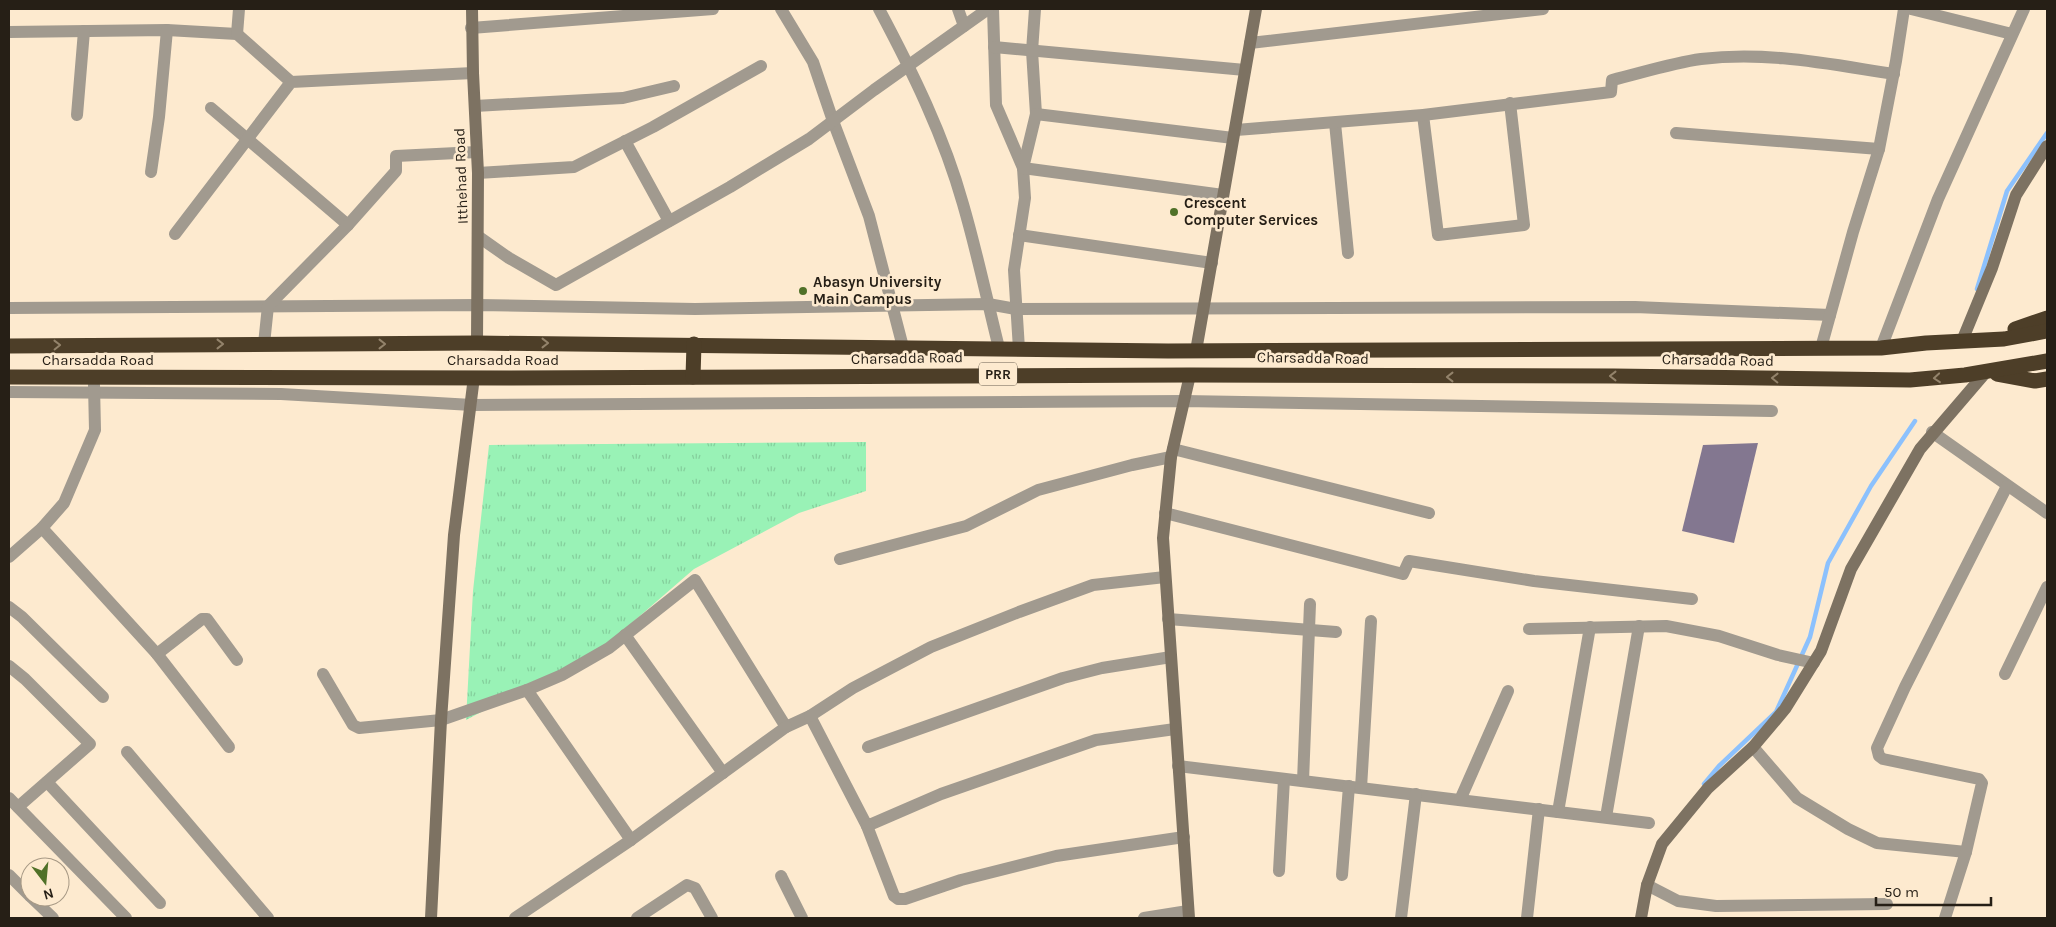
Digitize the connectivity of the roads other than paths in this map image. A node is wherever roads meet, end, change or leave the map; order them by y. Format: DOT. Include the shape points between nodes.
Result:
graph roads {
  1 [pos="239,9"];
  2 [pos="472,9"];
  3 [pos="713,9"];
  4 [pos="781,9"];
  5 [pos="879,9"];
  6 [pos="958,9"];
  7 [pos="988,9"];
  8 [pos="993,9"];
  9 [pos="1034,9"];
  10 [pos="1256,9"];
  11 [pos="1543,9"];
  12 [pos="1904,9"];
  13 [pos="1911,9"];
  14 [pos="2024,9"];
  15 [pos="964,26"];
  16 [pos="472,28"];
  17 [pos="167,30"];
  18 [pos="84,31"];
  19 [pos="9,32"];
  20 [pos="237,34"];
  21 [pos="2012,34"];
  22 [pos="1250,44"];
  23 [pos="994,47"];
  24 [pos="1032,51"];
  25 [pos="909,64"];
  26 [pos="761,66"];
  27 [pos="1245,70"];
  28 [pos="473,73"];
  29 [pos="1894,74"];
  30 [pos="291,82"];
  31 [pos="674,86"];
  32 [pos="1510,103"];
  33 [pos="475,106"];
  34 [pos="211,108"];
  35 [pos="1036,114"];
  36 [pos="77,115"];
  37 [pos="1423,115"];
  38 [pos="833,121"];
  39 [pos="1335,123"];
  40 [pos="1676,132"];
  41 [pos="1234,134"];
  42 [pos="249,140"];
  43 [pos="625,141"];
  44 [pos="2047,146"];
  45 [pos="1879,149"];
  46 [pos="477,152"];
  47 [pos="1023,168"];
  48 [pos="151,172"];
  49 [pos="478,173"];
  50 [pos="1223,195"];
  51 [pos="669,221"];
  52 [pos="348,225"];
  53 [pos="175,234"];
  54 [pos="1019,235"];
  55 [pos="479,237"];
  56 [pos="1348,253"];
  57 [pos="1212,262"];
  58 [pos="988,304"];
  59 [pos="478,305"];
  60 [pos="268,306"];
  61 [pos="893,307"];
  62 [pos="9,308"];
  63 [pos="1016,309"];
  64 [pos="1204,310"];
  65 [pos="1830,315"];
  66 [pos="2047,318"];
  67 [pos="2047,331"];
  68 [pos="1983,340"];
  69 [pos="1962,341"];
  70 [pos="477,343"];
  71 [pos="264,344"];
  72 [pos="694,344"];
  73 [pos="9,346"];
  74 [pos="903,347"];
  75 [pos="998,348"];
  76 [pos="1821,348"];
  77 [pos="1881,348"];
  78 [pos="1019,349"];
  79 [pos="1196,351"];
  80 [pos="2047,361"];
  81 [pos="1986,372"];
  82 [pos="1190,374"];
  83 [pos="9,377"];
  84 [pos="474,377"];
  85 [pos="693,377"];
  86 [pos="2047,379"];
  87 [pos="94,385"];
  88 [pos="9,392"];
  89 [pos="1184,401"];
  90 [pos="472,405"];
  91 [pos="1772,411"];
  92 [pos="1932,432"];
  93 [pos="1172,453"];
  94 [pos="2007,486"];
  95 [pos="1165,513"];
  96 [pos="1429,513"];
  97 [pos="2047,513"];
  98 [pos="42,528"];
  99 [pos="9,557"];
  100 [pos="840,559"];
  101 [pos="1165,577"];
  102 [pos="2047,587"];
  103 [pos="1692,599"];
  104 [pos="1310,604"];
  105 [pos="9,607"];
  106 [pos="1168,619"];
  107 [pos="1371,621"];
  108 [pos="1639,626"];
  109 [pos="1590,627"];
  110 [pos="1529,629"];
  111 [pos="1308,630"];
  112 [pos="1336,632"];
  113 [pos="626,635"];
  114 [pos="157,654"];
  115 [pos="1170,657"];
  116 [pos="237,660"];
  117 [pos="1812,662"];
  118 [pos="9,666"];
  119 [pos="323,674"];
  120 [pos="2005,674"];
  121 [pos="527,690"];
  122 [pos="1508,691"];
  123 [pos="103,696"];
  124 [pos="810,716"];
  125 [pos="440,720"];
  126 [pos="786,727"];
  127 [pos="1175,729"];
  128 [pos="229,747"];
  129 [pos="868,747"];
  130 [pos="1753,747"];
  131 [pos="127,752"];
  132 [pos="1178,766"];
  133 [pos="724,773"];
  134 [pos="1284,779"];
  135 [pos="1303,781"];
  136 [pos="47,782"];
  137 [pos="1355,787"];
  138 [pos="1416,794"];
  139 [pos="1460,800"];
  140 [pos="13,802"];
  141 [pos="1539,809"];
  142 [pos="1558,812"];
  143 [pos="1606,817"];
  144 [pos="1649,822"];
  145 [pos="867,826"];
  146 [pos="1184,837"];
  147 [pos="631,840"];
  148 [pos="1966,852"];
  149 [pos="1279,871"];
  150 [pos="9,875"];
  151 [pos="1342,875"];
  152 [pos="781,876"];
  153 [pos="1647,885"];
  154 [pos="20,887"];
  155 [pos="160,903"];
  156 [pos="1887,904"];
  157 [pos="41,907"];
  158 [pos="1189,915"];
  159 [pos="53,918"];
  160 [pos="126,918"];
  161 [pos="268,918"];
  162 [pos="431,918"];
  163 [pos="514,918"];
  164 [pos="638,918"];
  165 [pos="712,918"];
  166 [pos="802,918"];
  167 [pos="1144,918"];
  168 [pos="1401,918"];
  169 [pos="1527,918"];
  170 [pos="1640,918"];
  171 [pos="1945,918"];
  1 -- 20 [label="street"];
  2 -- 16 [label="street, Itthehad Road"];
  3 -- 16 [label="street"];
  4 -- 38 [label="street" via="813,62"];
  5 -- 25 [label="street"];
  6 -- 15 [label="street"];
  7 -- 15 [label="street"];
  8 -- 23 [label="street"];
  9 -- 24 [label="street"];
  10 -- 22 [label="street"];
  11 -- 22 [label="street"];
  12 -- 29 [label="street"];
  13 -- 21 [label="street"];
  14 -- 21 [label="street"];
  15 -- 25 [label="street"];
  16 -- 28 [label="street, Itthehad Road"];
  17 -- 18 [label="street"];
  17 -- 20 [label="street"];
  17 -- 48 [label="street"];
  18 -- 19 [label="street"];
  18 -- 36 [label="street"];
  20 -- 30 [label="street"];
  21 -- 77 [label="street" via="1938,199"];
  22 -- 27 [label="street"];
  23 -- 24 [label="street"];
  23 -- 47 [label="street" via="996,105"];
  24 -- 27 [label="street"];
  24 -- 35 [label="street"];
  25 -- 38 [label="street"];
  25 -- 58 [label="street" via="963,203"];
  26 -- 43 [label="street"];
  27 -- 41 [label="street"];
  28 -- 30 [label="street"];
  28 -- 33 [label="street, Itthehad Road"];
  29 -- 32 [label="street" via="1790,57 1700,59 1612,80 1611,92"];
  29 -- 45 [label="street"];
  30 -- 42 [label="street"];
  31 -- 33 [label="street" via="623,98"];
  32 -- 37 [label="street"];
  32 -- 37 [label="street" via="1524,225 1438,236"];
  33 -- 46 [label="street, Itthehad Road"];
  34 -- 42 [label="street"];
  35 -- 41 [label="street"];
  35 -- 47 [label="street"];
  37 -- 39 [label="street"];
  38 -- 51 [label="street" via="809,139"];
  38 -- 61 [label="street" via="869,216"];
  39 -- 41 [label="street"];
  39 -- 56 [label="street"];
  40 -- 45 [label="street"];
  41 -- 50 [label="street"];
  42 -- 52 [label="street"];
  42 -- 53 [label="street"];
  43 -- 49 [label="street" via="574,166"];
  43 -- 51 [label="street"];
  44 -- 69 [label="street" via="2016,194 1992,268"];
  45 -- 65 [label="street"];
  46 -- 49 [label="street, Itthehad Road"];
  46 -- 52 [label="street" via="396,156 396,171"];
  47 -- 50 [label="street"];
  47 -- 54 [label="street" via="1024,198"];
  49 -- 55 [label="street, Itthehad Road"];
  50 -- 57 [label="street"];
  51 -- 55 [label="street" via="556,284"];
  52 -- 60 [label="street"];
  54 -- 57 [label="street"];
  54 -- 63 [label="street" via="1014,270"];
  55 -- 59 [label="street, Itthehad Road"];
  57 -- 64 [label="street"];
  58 -- 61 [label="street"];
  58 -- 63 [label="street"];
  58 -- 75 [label="street"];
  59 -- 60 [label="street"];
  59 -- 61 [label="street" via="695,309"];
  59 -- 70 [label="street, Itthehad Road"];
  60 -- 62 [label="street"];
  60 -- 71 [label="street"];
  61 -- 74 [label="street"];
  63 -- 64 [label="street"];
  63 -- 78 [label="street"];
  64 -- 65 [label="street" via="1635,307"];
  64 -- 79 [label="street"];
  65 -- 76 [label="street"];
  66 -- 68 [label="highway"];
  67 -- 68 [label="highway, PRR"];
  68 -- 69 [label="highway, Charsadda Road / PRR"];
  69 -- 77 [label="highway, Charsadda Road / PRR"];
  71 -- 70 [label="highway, Charsadda Road / PRR, one-way"];
  70 -- 72 [label="highway, Charsadda Road / PRR, one-way"];
  73 -- 71 [label="highway, Charsadda Road / PRR, one-way"];
  72 -- 74 [label="highway, Charsadda Road / PRR"];
  72 -- 85 [label="highway"];
  74 -- 75 [label="highway, Charsadda Road / PRR"];
  75 -- 78 [label="highway, Charsadda Road / PRR"];
  76 -- 77 [label="highway, Charsadda Road / PRR"];
  76 -- 79 [label="highway, Charsadda Road / PRR"];
  78 -- 79 [label="highway, Charsadda Road / PRR"];
  80 -- 81 [label="highway, PRR"];
  81 -- 82 [label="highway, Charsadda Road / PRR, one-way" via="1910,380"];
  81 -- 86 [label="highway"];
  81 -- 92 [label="street"];
  82 -- 85 [label="highway, Charsadda Road / PRR"];
  82 -- 89 [label="street"];
  83 -- 87 [label="highway, Charsadda Road / PRR"];
  84 -- 85 [label="highway, Charsadda Road / PRR"];
  84 -- 87 [label="highway, Charsadda Road / PRR"];
  84 -- 90 [label="street"];
  87 -- 88 [label="street"];
  87 -- 90 [label="street"];
  87 -- 98 [label="street" via="95,430 64,503"];
  89 -- 90 [label="street"];
  89 -- 91 [label="street"];
  89 -- 93 [label="street"];
  90 -- 125 [label="street" via="454,535"];
  92 -- 94 [label="street"];
  92 -- 117 [label="street" via="1851,569 1821,651"];
  93 -- 95 [label="street"];
  93 -- 96 [label="street"];
  93 -- 100 [label="street" via="1038,490 966,526"];
  94 -- 97 [label="street"];
  94 -- 148 [label="street" via="1904,687 1877,748 1883,759 1979,779 1982,783"];
  95 -- 101 [label="street"];
  95 -- 103 [label="street" via="1403,574 1409,561 1534,581"];
  98 -- 99 [label="street"];
  98 -- 114 [label="street"];
  101 -- 106 [label="street"];
  101 -- 124 [label="street" via="1093,585 1019,612 931,647 852,688"];
  102 -- 120 [label="street"];
  104 -- 111 [label="street"];
  105 -- 123 [label="street"];
  106 -- 111 [label="street"];
  106 -- 115 [label="street"];
  107 -- 137 [label="street"];
  108 -- 109 [label="street"];
  108 -- 117 [label="street" via="1666,626 1719,636"];
  108 -- 143 [label="street"];
  109 -- 110 [label="street"];
  109 -- 142 [label="street"];
  111 -- 112 [label="street"];
  111 -- 135 [label="street"];
  113 -- 121 [label="street" via="562,675"];
  113 -- 126 [label="street" via="695,580"];
  113 -- 133 [label="street"];
  114 -- 116 [label="street" via="202,619 207,619"];
  114 -- 128 [label="street"];
  115 -- 127 [label="street"];
  115 -- 129 [label="street" via="1063,678"];
  117 -- 130 [label="street" via="1785,709"];
  118 -- 136 [label="street" via="90,744"];
  119 -- 125 [label="street" via="353,725 359,728"];
  121 -- 125 [label="street"];
  121 -- 147 [label="street"];
  122 -- 139 [label="street"];
  124 -- 126 [label="street"];
  124 -- 145 [label="street"];
  125 -- 162 [label="street"];
  126 -- 133 [label="street"];
  127 -- 132 [label="street"];
  127 -- 145 [label="street" via="1096,740 941,794"];
  130 -- 148 [label="street" via="1797,798 1848,829 1877,843"];
  130 -- 153 [label="street" via="1708,788 1662,844"];
  131 -- 161 [label="street"];
  132 -- 134 [label="street"];
  132 -- 146 [label="street"];
  133 -- 147 [label="street"];
  134 -- 135 [label="street"];
  134 -- 149 [label="street"];
  135 -- 137 [label="street"];
  136 -- 140 [label="street"];
  136 -- 155 [label="street"];
  137 -- 138 [label="street"];
  137 -- 151 [label="street"];
  138 -- 139 [label="street"];
  138 -- 168 [label="street"];
  139 -- 141 [label="street"];
  140 -- 160 [label="street"];
  141 -- 142 [label="street"];
  141 -- 169 [label="street"];
  142 -- 143 [label="street"];
  143 -- 144 [label="street"];
  145 -- 146 [label="street" via="894,896 898,899 1056,856"];
  146 -- 158 [label="street"];
  147 -- 163 [label="street"];
  148 -- 171 [label="street"];
  150 -- 154 [label="street"];
  152 -- 166 [label="street"];
  153 -- 156 [label="street" via="1678,901 1716,906"];
  153 -- 170 [label="street"];
  157 -- 159 [label="street"];
  158 -- 167 [label="street"];
  164 -- 165 [label="street" via="687,885 695,888"];
}
